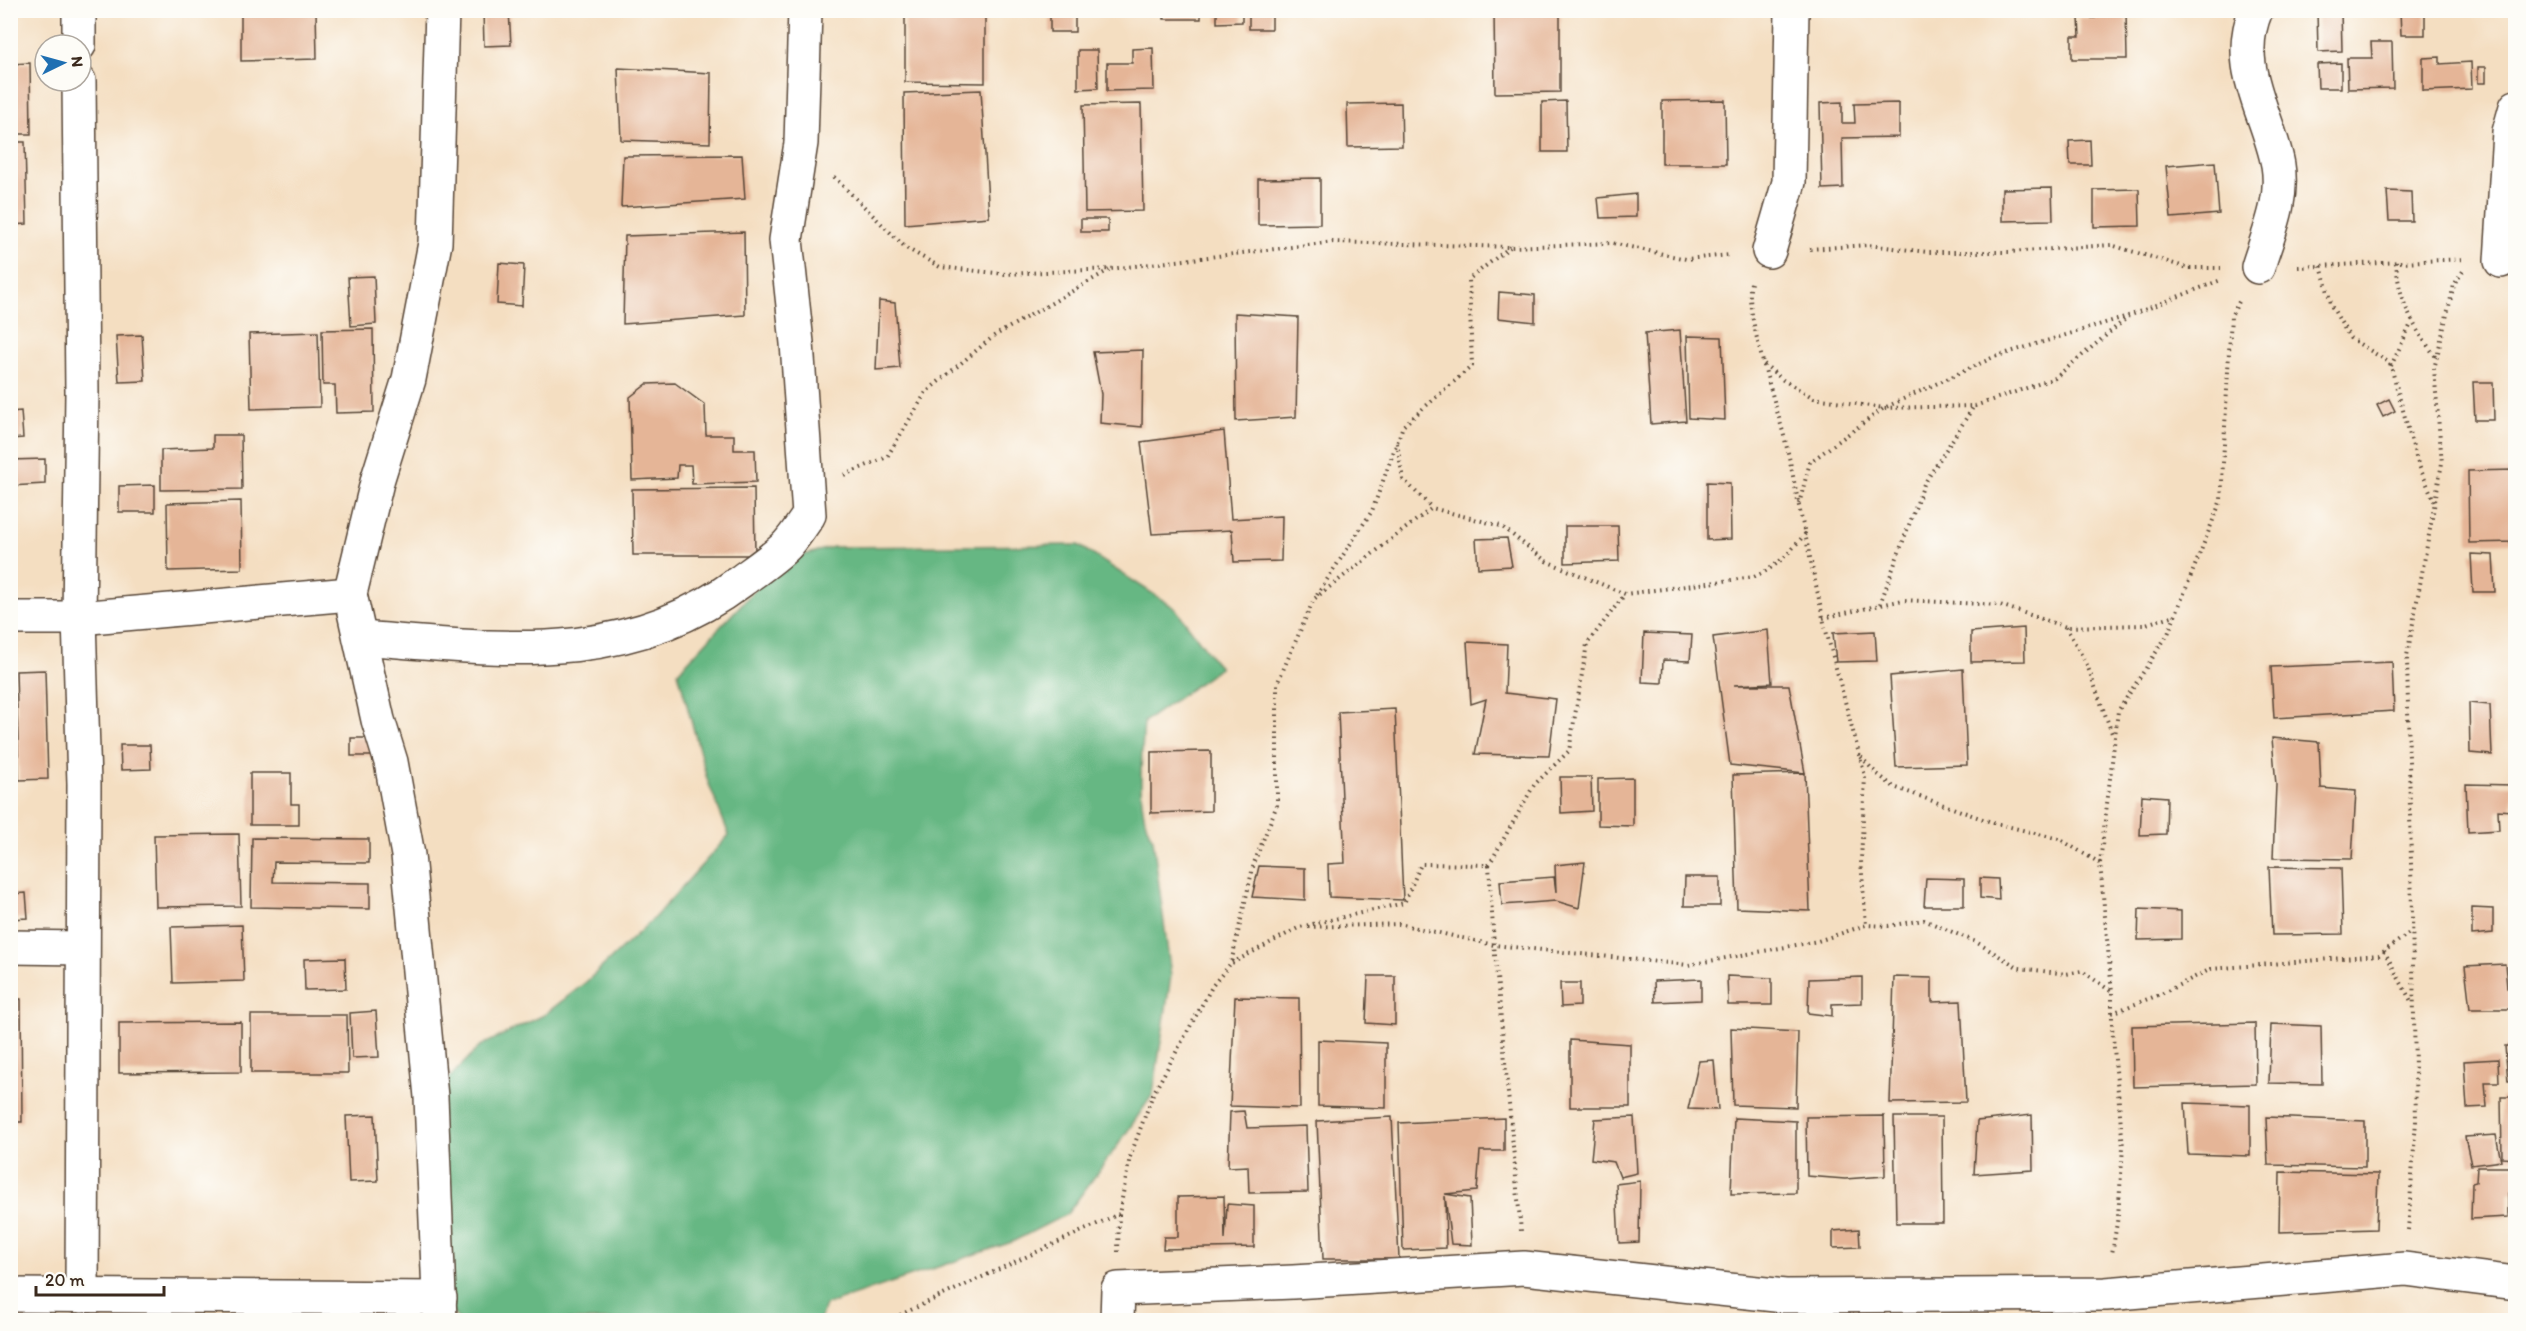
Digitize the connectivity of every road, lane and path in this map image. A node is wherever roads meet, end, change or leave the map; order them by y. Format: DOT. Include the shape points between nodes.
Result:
graph roads {
  1 [pos="79,10"];
  2 [pos="442,10"];
  3 [pos="805,10"];
  4 [pos="1792,10"];
  5 [pos="2256,10"];
  6 [pos="79,33"];
  7 [pos="79,93"];
  8 [pos="2516,107"];
  9 [pos="801,143"];
  10 [pos="1510,247"];
  11 [pos="1769,251"];
  12 [pos="2501,261"];
  13 [pos="2396,262"];
  14 [pos="2321,266"];
  15 [pos="2255,268"];
  16 [pos="1110,269"];
  17 [pos="2131,315"];
  18 [pos="2411,324"];
  19 [pos="2436,357"];
  20 [pos="1764,364"];
  21 [pos="2391,366"];
  22 [pos="1975,406"];
  23 [pos="1884,408"];
  24 [pos="1397,442"];
  25 [pos="887,457"];
  26 [pos="2435,503"];
  27 [pos="1798,504"];
  28 [pos="1432,508"];
  29 [pos="1805,534"];
  30 [pos="350,594"];
  31 [pos="1625,594"];
  32 [pos="1314,599"];
  33 [pos="1880,605"];
  34 [pos="2175,615"];
  35 [pos="10,618"];
  36 [pos="79,618"];
  37 [pos="1823,618"];
  38 [pos="2066,627"];
  39 [pos="360,638"];
  40 [pos="2114,739"];
  41 [pos="1861,757"];
  42 [pos="2100,863"];
  43 [pos="1489,865"];
  44 [pos="1866,925"];
  45 [pos="1300,927"];
  46 [pos="2412,931"];
  47 [pos="1494,945"];
  48 [pos="10,947"];
  49 [pos="82,948"];
  50 [pos="2384,951"];
  51 [pos="1231,963"];
  52 [pos="2112,992"];
  53 [pos="2414,1006"];
  54 [pos="2112,1012"];
  55 [pos="1119,1214"];
  56 [pos="1524,1268"];
  57 [pos="2405,1269"];
  58 [pos="2516,1283"];
  59 [pos="10,1295"];
  60 [pos="82,1296"];
  61 [pos="1117,1305"];
  62 [pos="2106,1307"];
  63 [pos="440,1309"];
  64 [pos="889,1320"];
  1 -- 6 [label="street"];
  2 -- 30 [label="street" via="435,243 410,379 378,478"];
  3 -- 9 [label="street"];
  4 -- 11 [label="street" via="1789,182"];
  5 -- 15 [label="street" via="2249,27 2250,79 2278,165 2279,200"];
  7 -- 36 [label="street"];
  8 -- 12 [label="street" via="2509,132"];
  9 -- 16 [label="path" via="906,248 940,267 1005,274"];
  9 -- 39 [label="street" via="786,240 809,515 788,544 712,603 645,632 597,643 537,648"];
  10 -- 11 [label="path" via="1612,243 1686,259"];
  10 -- 16 [label="path" via="1333,242"];
  10 -- 24 [label="path" via="1469,279 1472,366 1403,426"];
  11 -- 15 [label="path" via="1868,245 1927,252 2009,252 2110,245 2188,268"];
  11 -- 20 [label="path" via="1750,288"];
  13 -- 14 [label="path"];
  13 -- 18 [label="path" via="2398,284"];
  13 -- 19 [label="path" via="2472,258 2454,285"];
  14 -- 15 [label="path"];
  14 -- 21 [label="path" via="2332,307 2350,338"];
  15 -- 17 [label="path"];
  15 -- 34 [label="path" via="2231,316 2221,500"];
  16 -- 25 [label="path" via="994,336 926,392"];
  17 -- 22 [label="path" via="2055,378"];
  17 -- 23 [label="path" via="1994,357"];
  18 -- 19 [label="path"];
  18 -- 21 [label="path"];
  19 -- 26 [label="path" via="2433,369 2442,463"];
  20 -- 23 [label="path" via="1814,398"];
  20 -- 27 [label="path"];
  21 -- 26 [label="path" via="2417,461"];
  22 -- 23 [label="path"];
  22 -- 33 [label="path" via="1924,484"];
  23 -- 27 [label="path" via="1810,462"];
  24 -- 28 [label="path" via="1403,479"];
  24 -- 32 [label="path" via="1372,511"];
  26 -- 46 [label="path" via="2407,656"];
  27 -- 29 [label="path"];
  28 -- 31 [label="path" via="1501,526 1546,561"];
  28 -- 32 [label="path"];
  29 -- 31 [label="path" via="1785,559 1754,577"];
  29 -- 37 [label="path"];
  30 -- 36 [label="street"];
  30 -- 39 [label="street"];
  31 -- 43 [label="path" via="1587,644 1569,751 1534,785"];
  32 -- 51 [label="path" via="1277,684 1277,805 1254,863"];
  33 -- 37 [label="path"];
  33 -- 38 [label="path" via="1903,600 2000,605"];
  34 -- 38 [label="path" via="2143,625"];
  34 -- 40 [label="path" via="2168,634 2118,711"];
  35 -- 36 [label="street"];
  36 -- 49 [label="street" via="84,784"];
  37 -- 41 [label="path"];
  38 -- 40 [label="path" via="2087,665"];
  39 -- 63 [label="street" via="391,762 408,855 432,1097"];
  40 -- 42 [label="path"];
  41 -- 42 [label="path" via="1894,787 1994,823 2059,839"];
  41 -- 44 [label="path" via="1865,776 1861,861"];
  42 -- 52 [label="path"];
  43 -- 45 [label="path" via="1421,864 1404,903"];
  43 -- 47 [label="path"];
  44 -- 47 [label="path" via="1818,940 1688,965"];
  44 -- 52 [label="path" via="1924,920 1976,942 2019,968 2066,974 2082,971"];
  45 -- 47 [label="path" via="1399,924"];
  45 -- 51 [label="path"];
  46 -- 50 [label="path"];
  46 -- 53 [label="path"];
  47 -- 56 [label="path"];
  48 -- 49 [label="street"];
  49 -- 60 [label="street"];
  50 -- 53 [label="path"];
  50 -- 54 [label="path" via="2379,955 2211,969 2161,994"];
  51 -- 55 [label="path" via="1213,985 1153,1094 1130,1157"];
  52 -- 54 [label="path"];
  53 -- 57 [label="path" via="2416,1121"];
  54 -- 62 [label="path" via="2122,1147"];
  55 -- 61 [label="path"];
  55 -- 64 [label="path"];
  56 -- 61 [label="street" via="1293,1282"];
  56 -- 62 [label="street" via="1785,1296"];
  57 -- 58 [label="street"];
  57 -- 62 [label="street"];
  59 -- 60 [label="street"];
  60 -- 63 [label="street"];
}
